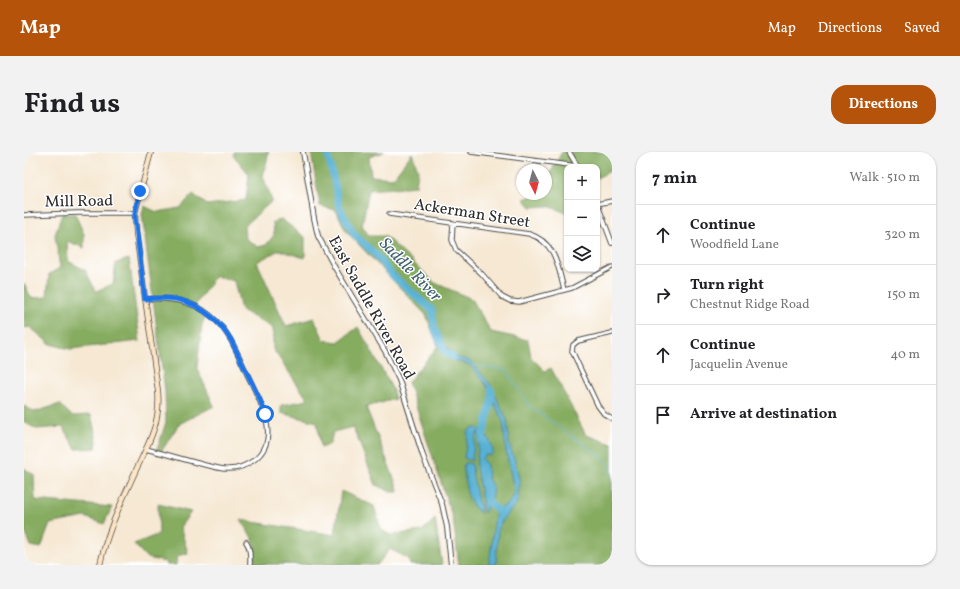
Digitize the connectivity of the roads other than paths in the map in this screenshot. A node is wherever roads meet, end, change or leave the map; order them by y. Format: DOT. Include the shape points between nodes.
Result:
graph roads {
  1 [pos="151,152"];
  2 [pos="303,152"];
  3 [pos="471,152"];
  4 [pos="569,152"];
  5 [pos="576,164"];
  6 [pos="564,165"];
  7 [pos="612,201"];
  8 [pos="600,203"];
  9 [pos="600,212"];
  10 [pos="135,213"];
  11 [pos="389,214"];
  12 [pos="24,215"];
  13 [pos="453,223"];
  14 [pos="612,243"];
  15 [pos="612,267"];
  16 [pos="564,290"];
  17 [pos="145,299"];
  18 [pos="612,333"];
  19 [pos="612,419"];
  20 [pos="146,449"];
  21 [pos="246,542"];
  22 [pos="100,565"];
  23 [pos="250,565"];
  24 [pos="451,565"];
  1 -- 10 [label="main road"];
  2 -- 24 [label="street, East Saddle River Road" via="318,236 399,380 422,456 442,504"];
  3 -- 6 [label="street"];
  4 -- 5 [label="street"];
  7 -- 8 [label="street"];
  9 -- 14 [label="street"];
  10 -- 12 [label="street, Mill Road"];
  10 -- 17 [label="main road"];
  11 -- 13 [label="street, Ackerman Street"];
  13 -- 16 [label="street, Ackerman Street" via="529,234 542,239 555,257"];
  13 -- 16 [label="street" via="452,240 456,250 506,300 519,302"];
  15 -- 16 [label="street"];
  17 -- 20 [label="main road" via="159,400 156,427"];
  17 -- 20 [label="street" via="167,298 187,303 209,314 220,325 231,340 260,400 268,429 267,440 258,457 248,464 235,468 222,469"];
  18 -- 19 [label="street" via="578,341 573,345 572,351 598,406"];
  20 -- 22 [label="main road" via="110,530"];
  21 -- 23 [label="street" via="250,550"];
}
